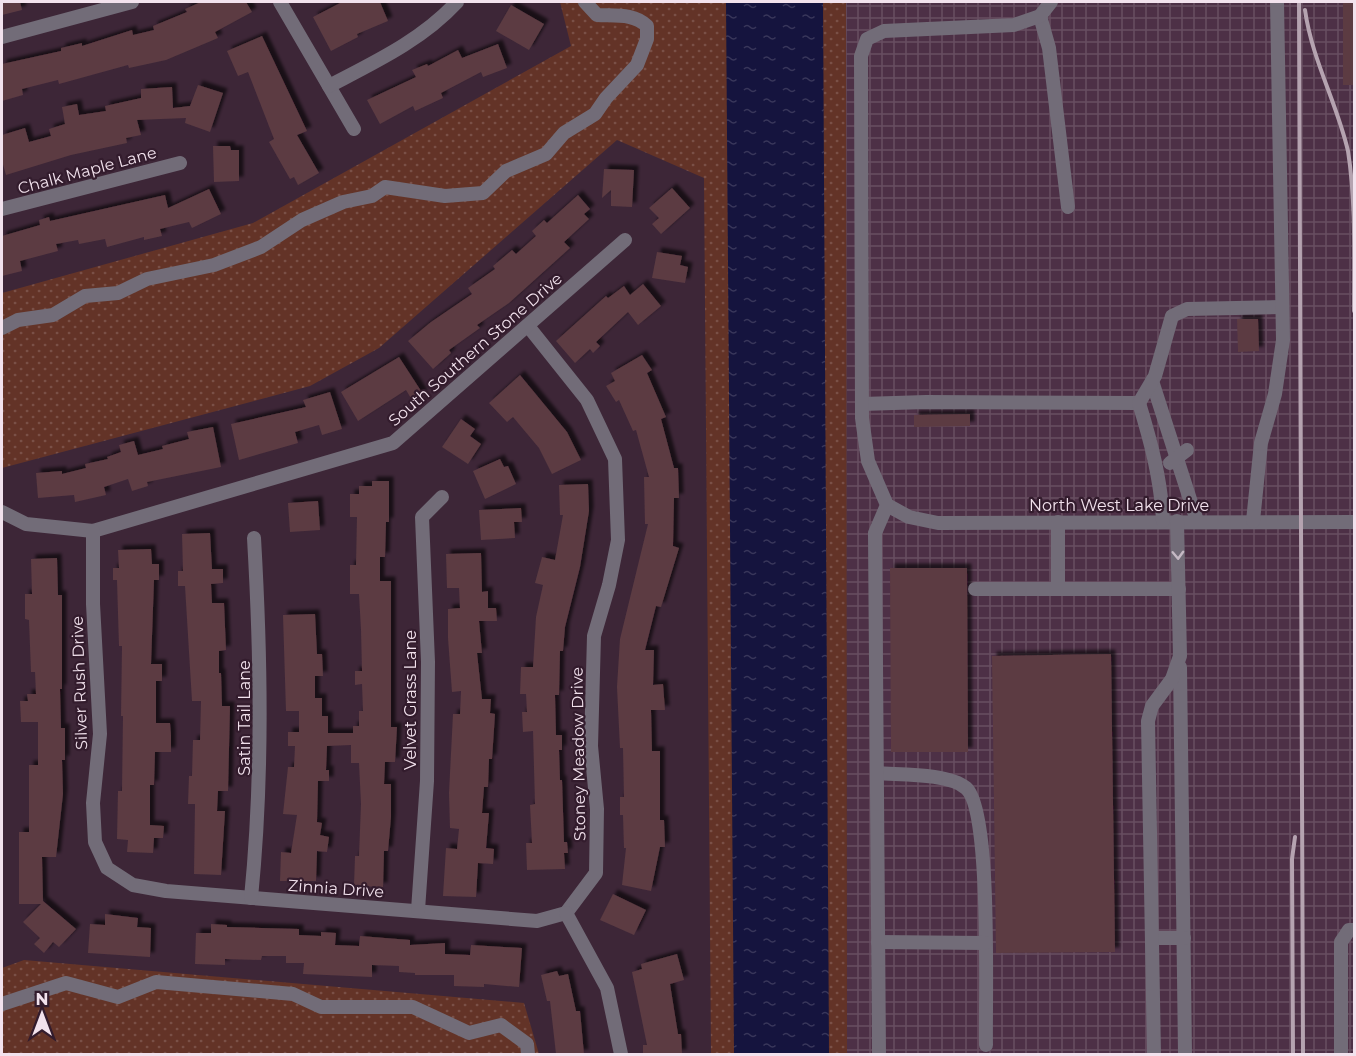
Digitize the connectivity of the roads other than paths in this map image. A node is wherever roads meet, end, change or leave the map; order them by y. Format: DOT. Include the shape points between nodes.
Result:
graph roads {
  1 [pos="125,2"];
  2 [pos="280,2"];
  3 [pos="457,2"];
  4 [pos="585,2"];
  5 [pos="1051,2"];
  6 [pos="1277,2"];
  7 [pos="1040,16"];
  8 [pos="2,37"];
  9 [pos="329,86"];
  10 [pos="354,129"];
  11 [pos="180,163"];
  12 [pos="1068,207"];
  13 [pos="2,209"];
  14 [pos="625,240"];
  15 [pos="1282,307"];
  16 [pos="528,326"];
  17 [pos="2,328"];
  18 [pos="1152,381"];
  19 [pos="1139,403"];
  20 [pos="861,404"];
  21 [pos="1164,420"];
  22 [pos="1148,433"];
  23 [pos="1187,450"];
  24 [pos="1176,460"];
  25 [pos="1158,470"];
  26 [pos="442,497"];
  27 [pos="887,506"];
  28 [pos="2,512"];
  29 [pos="1170,521"];
  30 [pos="1197,521"];
  31 [pos="1254,521"];
  32 [pos="1058,522"];
  33 [pos="1354,522"];
  34 [pos="93,531"];
  35 [pos="254,538"];
  36 [pos="1179,588"];
  37 [pos="975,589"];
  38 [pos="1058,589"];
  39 [pos="1180,656"];
  40 [pos="877,773"];
  41 [pos="107,868"];
  42 [pos="251,898"];
  43 [pos="418,910"];
  44 [pos="566,913"];
  45 [pos="1354,930"];
  46 [pos="1152,938"];
  47 [pos="1184,938"];
  48 [pos="878,942"];
  49 [pos="985,943"];
  50 [pos="2,1004"];
  51 [pos="986,1045"];
  52 [pos="528,1054"];
  53 [pos="621,1054"];
  54 [pos="879,1054"];
  55 [pos="1154,1054"];
  56 [pos="1185,1054"];
  57 [pos="1341,1054"];
  1 -- 8 [label="street"];
  2 -- 9 [label="street"];
  3 -- 9 [label="street" via="437,24 391,54"];
  4 -- 17 [label="street" via="597,15 627,16 647,26 647,39 637,65 595,114 564,133 546,154 506,171 483,193 445,196 385,187 372,196 343,202 302,220 261,247 214,265 147,279 118,293 86,296 53,315 18,320"];
  5 -- 7 [label="street"];
  6 -- 15 [label="street"];
  7 -- 12 [label="street" via="1049,48"];
  7 -- 20 [label="street" via="1014,25 884,31 867,39 861,56"];
  9 -- 10 [label="street"];
  11 -- 13 [label="street, Chalk Maple Lane"];
  14 -- 16 [label="street, South Southern Stone Drive"];
  15 -- 18 [label="street" via="1178,311 1168,324 1167,340"];
  15 -- 31 [label="street" via="1283,340 1275,394 1261,443"];
  16 -- 34 [label="street, South Southern Stone Drive" via="393,443"];
  16 -- 44 [label="street, Stoney Meadow Drive" via="587,400 615,459 618,540 594,636 591,746 597,810 596,873"];
  18 -- 19 [label="street"];
  18 -- 21 [label="street"];
  19 -- 20 [label="street"];
  19 -- 22 [label="street"];
  20 -- 27 [label="street" via="868,461"];
  21 -- 22 [label="street"];
  21 -- 24 [label="street"];
  22 -- 25 [label="street"];
  23 -- 24 [label="street"];
  24 -- 25 [label="street"];
  24 -- 30 [label="street"];
  25 -- 29 [label="street"];
  26 -- 43 [label="street, Velvet Grass Lane" via="422,518 428,662 427,769"];
  27 -- 32 [label="street, North West Lake Drive" via="909,517 938,523"];
  27 -- 40 [label="street" via="875,533"];
  28 -- 34 [label="street" via="26,524"];
  29 -- 30 [label="street, North West Lake Drive"];
  29 -- 32 [label="street, North West Lake Drive"];
  29 -- 36 [label="street, one-way"];
  30 -- 31 [label="street, North West Lake Drive"];
  31 -- 33 [label="street, North West Lake Drive"];
  32 -- 38 [label="street"];
  34 -- 41 [label="street, Silver Rush Drive" via="100,734 93,803 95,842"];
  35 -- 42 [label="street, Satin Tail Lane" via="261,668 261,771"];
  36 -- 38 [label="street"];
  36 -- 39 [label="street"];
  37 -- 38 [label="street"];
  39 -- 46 [label="street" via="1172,679 1152,706 1148,721"];
  39 -- 47 [label="street"];
  40 -- 48 [label="street"];
  40 -- 49 [label="street" via="946,778 967,788 976,807 983,844"];
  41 -- 42 [label="street, Zinnia Drive" via="133,885"];
  42 -- 43 [label="street, Zinnia Drive"];
  43 -- 44 [label="street, Zinnia Drive" via="537,921"];
  44 -- 53 [label="street" via="607,988"];
  45 -- 57 [label="street" via="1349,930 1341,942"];
  46 -- 47 [label="street"];
  46 -- 55 [label="street"];
  47 -- 56 [label="street"];
  48 -- 49 [label="street"];
  48 -- 54 [label="street"];
  49 -- 51 [label="street"];
  50 -- 52 [label="street" via="66,983 118,997 156,982 293,994 321,1007 413,1007 469,1033 501,1025 527,1044"];
}
